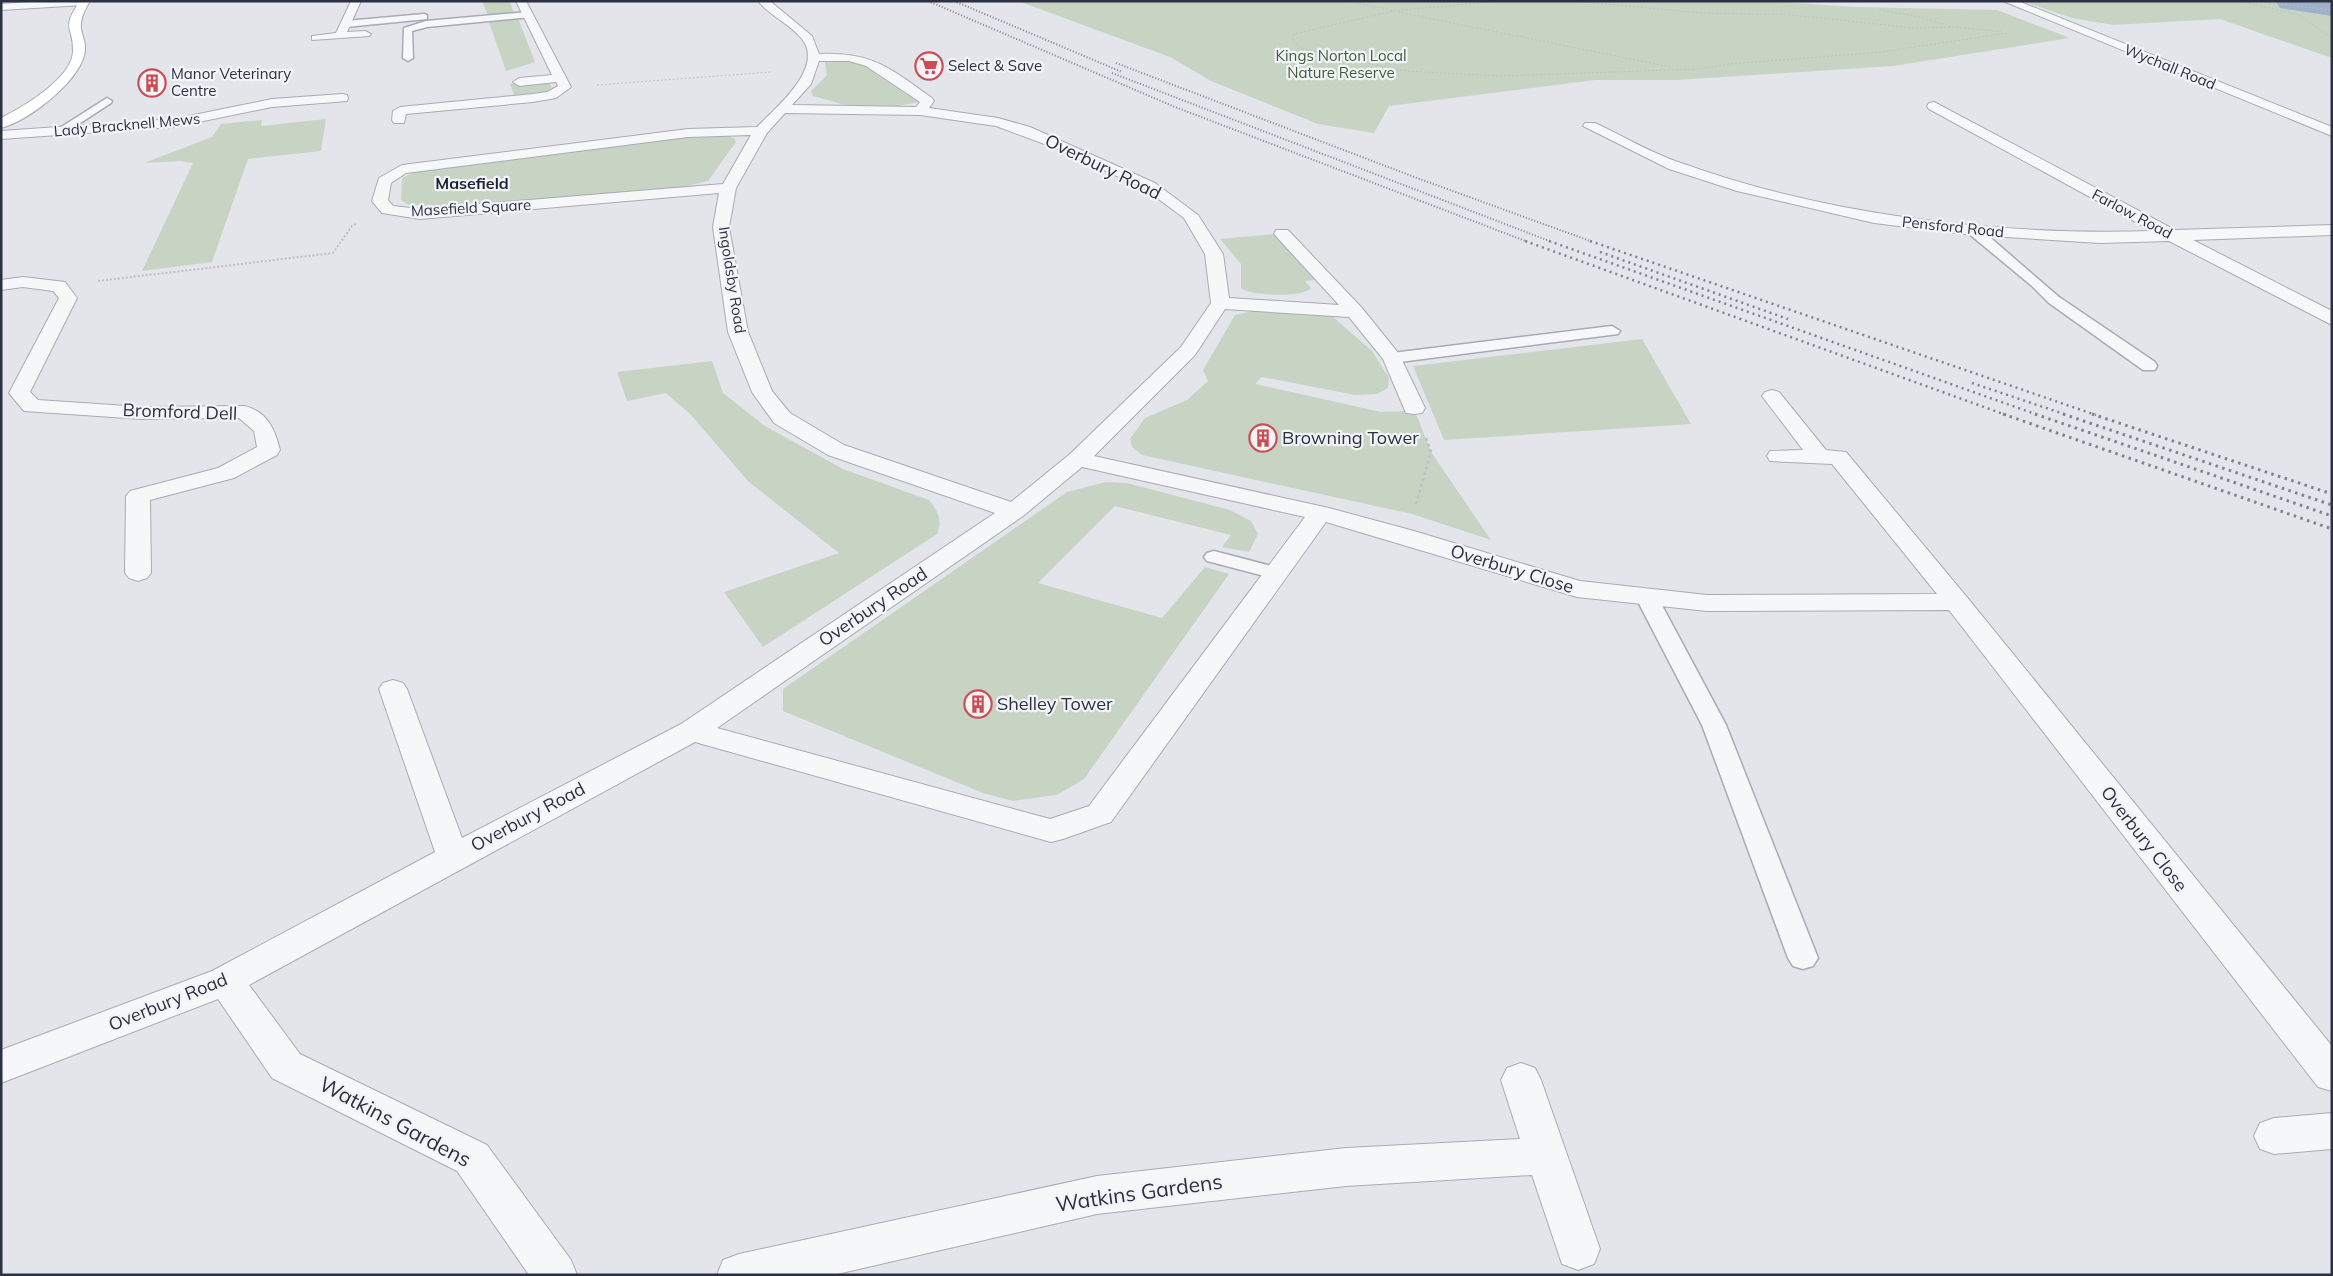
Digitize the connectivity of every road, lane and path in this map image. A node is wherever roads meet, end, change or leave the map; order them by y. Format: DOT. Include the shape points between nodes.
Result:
graph roads {
  1 [pos="356,1"];
  2 [pos="521,1"];
  3 [pos="763,1"];
  4 [pos="1347,1"];
  5 [pos="1499,1"];
  6 [pos="1573,1"];
  7 [pos="2008,1"];
  8 [pos="2241,1"];
  9 [pos="2253,1"];
  10 [pos="84,2"];
  11 [pos="1,7"];
  12 [pos="1880,10"];
  13 [pos="2332,10"];
  14 [pos="1393,11"];
  15 [pos="528,14"];
  16 [pos="424,17"];
  17 [pos="346,24"];
  18 [pos="1956,27"];
  19 [pos="365,34"];
  20 [pos="340,36"];
  21 [pos="316,38"];
  22 [pos="2332,38"];
  23 [pos="408,58"];
  24 [pos="813,64"];
  25 [pos="1676,68"];
  26 [pos="519,82"];
  27 [pos="562,83"];
  28 [pos="342,98"];
  29 [pos="107,101"];
  30 [pos="1934,106"];
  31 [pos="784,109"];
  32 [pos="920,111"];
  33 [pos="399,120"];
  34 [pos="1,124"];
  35 [pos="1610,124"];
  36 [pos="61,131"];
  37 [pos="761,131"];
  38 [pos="2332,132"];
  39 [pos="1,135"];
  40 [pos="728,188"];
  41 [pos="388,210"];
  42 [pos="1973,230"];
  43 [pos="2332,230"];
  44 [pos="1282,234"];
  45 [pos="2171,235"];
  46 [pos="1,285"];
  47 [pos="59,286"];
  48 [pos="1220,303"];
  49 [pos="1355,312"];
  50 [pos="2332,319"];
  51 [pos="1612,331"];
  52 [pos="1392,358"];
  53 [pos="2149,366"];
  54 [pos="1772,396"];
  55 [pos="1414,408"];
  56 [pos="1778,456"];
  57 [pos="1820,457"];
  58 [pos="1078,459"];
  59 [pos="1014,511"];
  60 [pos="1320,513"];
  61 [pos="1406,536"];
  62 [pos="1214,556"];
  63 [pos="138,573"];
  64 [pos="1276,573"];
  65 [pos="1646,596"];
  66 [pos="1957,602"];
  67 [pos="393,689"];
  68 [pos="692,732"];
  69 [pos="453,857"];
  70 [pos="1803,958"];
  71 [pos="225,981"];
  72 [pos="1,1067"];
  73 [pos="2332,1075"];
  74 [pos="1521,1080"];
  75 [pos="2332,1130"];
  76 [pos="2274,1136"];
  77 [pos="1546,1156"];
  78 [pos="1578,1249"];
  79 [pos="555,1275"];
  80 [pos="739,1275"];
  1 -- 17 [label="street"];
  2 -- 15 [label="street"];
  3 -- 24 [label="street" via="808,38"];
  4 -- 14 [label="path"];
  5 -- 14 [label="path"];
  6 -- 18 [label="path" via="1702,13 1791,15 1914,28"];
  7 -- 38 [label="street, Wychall Road"];
  8 -- 22 [label="path" via="2294,14 2313,23 2317,30"];
  9 -- 13 [label="path"];
  10 -- 11 [label="street"];
  10 -- 34 [label="main road" via="74,23 78,56 65,77 54,90"];
  12 -- 18 [label="path"];
  14 -- 25 [label="path"];
  14 -- 25 [label="path" via="1294,34 1292,41 1304,49 1406,71 1498,76"];
  15 -- 23 [label="lane" via="426,24 407,30"];
  15 -- 27 [label="street"];
  16 -- 17 [label="lane"];
  17 -- 20 [label="street"];
  18 -- 25 [label="path" via="2010,33 1882,52 1699,69"];
  19 -- 20 [label="street"];
  20 -- 21 [label="street"];
  24 -- 27 [label="path"];
  24 -- 31 [label="street, Ingoldsby Road" via="805,84"];
  24 -- 32 [label="street" via="848,57 862,60 927,101"];
  26 -- 27 [label="street"];
  27 -- 33 [label="street" via="551,94 533,98 480,107 400,111"];
  28 -- 36 [label="street, Lady Bracknell Mews" via="272,103 174,123"];
  29 -- 36 [label="lane"];
  30 -- 45 [label="street, Farlow Road"];
  31 -- 32 [label="street, Overbury Road"];
  31 -- 37 [label="street, Ingoldsby Road"];
  32 -- 48 [label="street, Overbury Road" via="998,122 1025,130 1150,186 1190,215 1214,254"];
  35 -- 42 [label="street, Pensford Road" via="1582,127 1674,166 1742,188 1874,218"];
  36 -- 39 [label="street, Lady Bracknell Mews"];
  37 -- 40 [label="street, Ingoldsby Road"];
  37 -- 41 [label="street, Masefield Square" via="688,133 402,170 384,180 380,201"];
  40 -- 41 [label="street, Masefield Square" via="420,214"];
  40 -- 59 [label="street, Ingoldsby Road" via="721,227 738,332 762,392 782,418 836,450"];
  41 -- 47 [label="path" via="352,226 333,253"];
  42 -- 45 [label="street, Pensford Road" via="2100,238"];
  42 -- 53 [label="lane" via="2054,300"];
  43 -- 45 [label="street, Pensford Road"];
  44 -- 49 [label="street"];
  45 -- 50 [label="street, Farlow Road"];
  46 -- 47 [label="street" via="23,282"];
  47 -- 63 [label="street, Bromford Dell" via="68,298 19,394 32,406 142,413 244,412 264,430 269,450 226,473 138,496"];
  48 -- 49 [label="street"];
  48 -- 58 [label="street, Overbury Road" via="1188,351"];
  49 -- 52 [label="street"];
  51 -- 52 [label="lane"];
  52 -- 55 [label="street"];
  54 -- 57 [label="street"];
  55 -- 61 [label="path" via="1431,452"];
  56 -- 57 [label="street, Overbury Close"];
  57 -- 66 [label="street, Overbury Close" via="1838,457"];
  58 -- 59 [label="street, Overbury Road"];
  58 -- 60 [label="street, Overbury Close"];
  59 -- 68 [label="street, Overbury Road"];
  60 -- 61 [label="street, Overbury Close"];
  60 -- 64 [label="street"];
  61 -- 65 [label="street, Overbury Close" via="1577,589"];
  62 -- 64 [label="lane"];
  64 -- 68 [label="street" via="1100,814 1051,831"];
  65 -- 66 [label="street, Overbury Close" via="1707,602"];
  65 -- 70 [label="lane" via="1714,725"];
  66 -- 73 [label="street, Overbury Close"];
  67 -- 69 [label="street"];
  68 -- 69 [label="street, Overbury Road"];
  69 -- 71 [label="street, Overbury Road"];
  71 -- 72 [label="street, Overbury Road"];
  71 -- 79 [label="street, Watkins Gardens" via="286,1066 472,1158"];
  74 -- 77 [label="street"];
  75 -- 76 [label="street"];
  77 -- 78 [label="street"];
  77 -- 80 [label="street, Watkins Gardens" via="1346,1167 1098,1195"];
}
